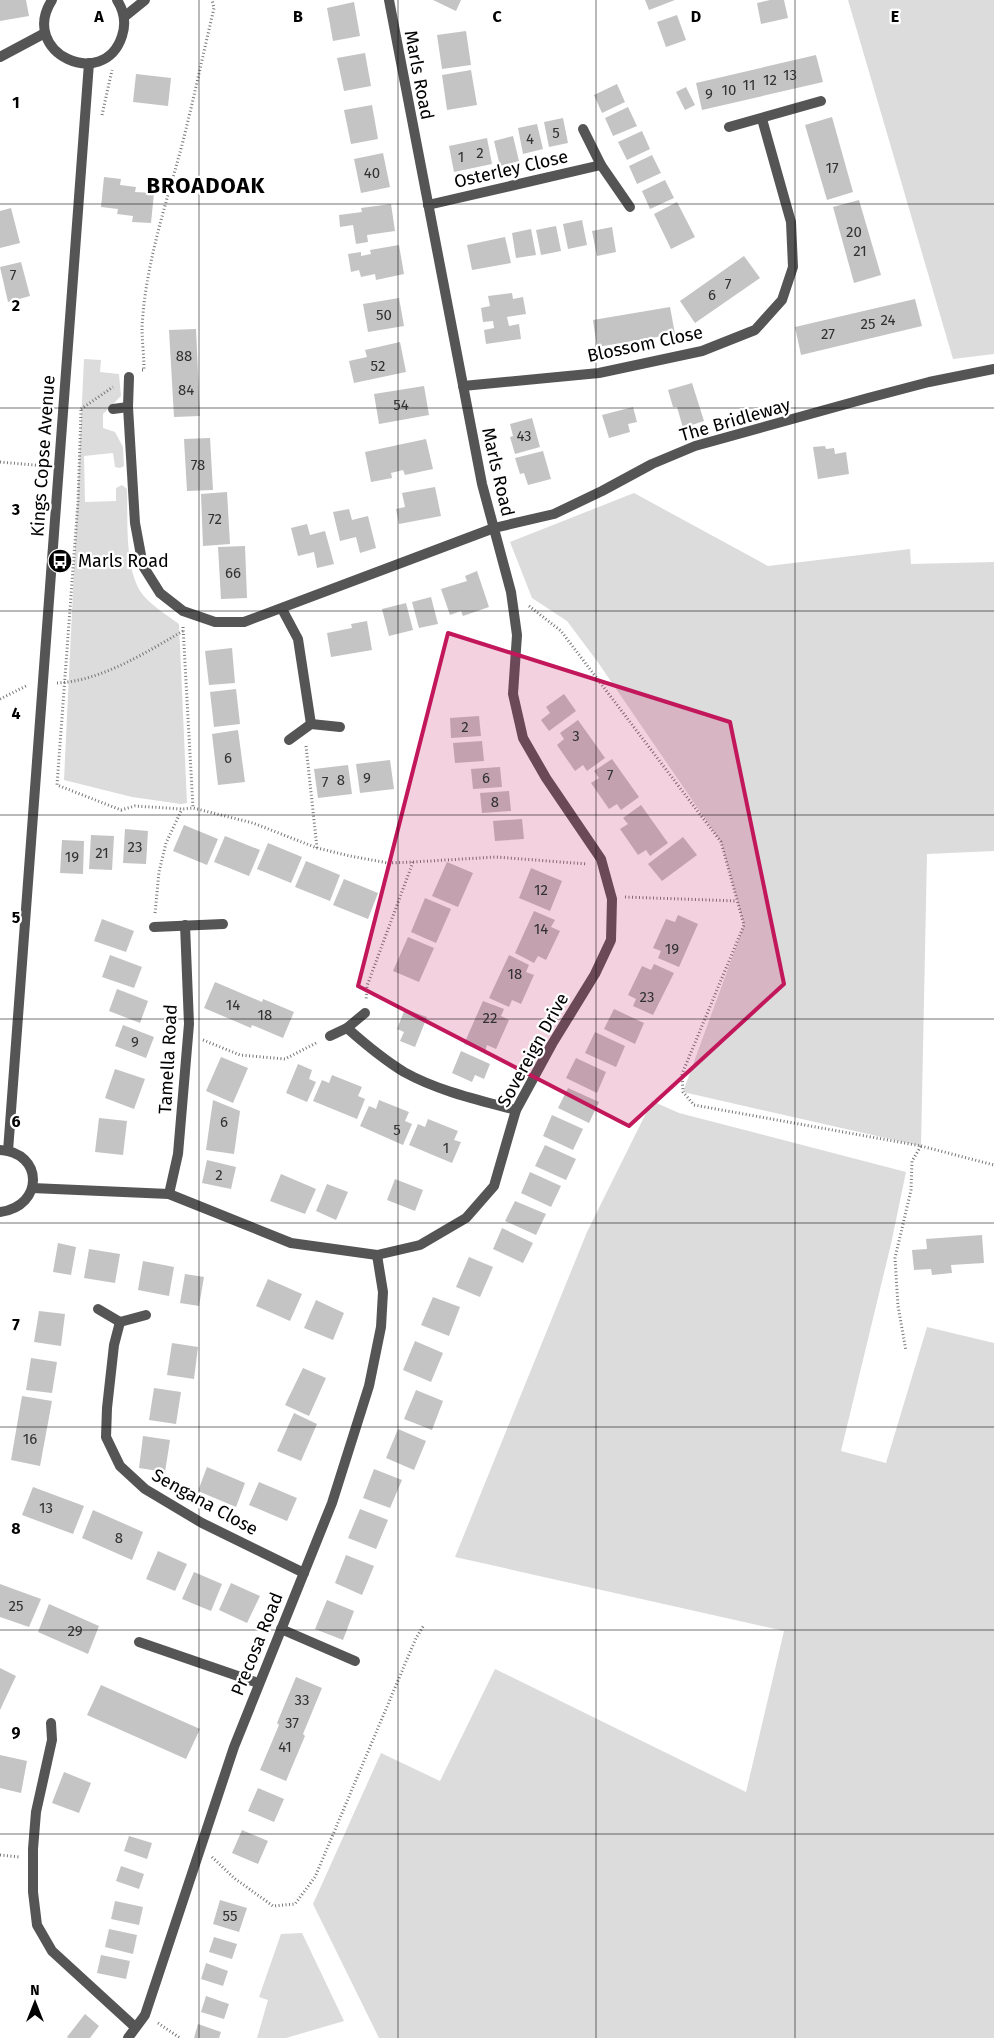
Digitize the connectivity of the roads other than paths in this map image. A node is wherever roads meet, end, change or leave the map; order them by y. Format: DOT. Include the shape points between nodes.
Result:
graph roads {
  1 [pos="52,0"];
  2 [pos="116,0"];
  3 [pos="145,0"];
  4 [pos="388,0"];
  5 [pos="124,17"];
  6 [pos="45,33"];
  7 [pos="0,56"];
  8 [pos="89,63"];
  9 [pos="821,101"];
  10 [pos="762,119"];
  11 [pos="729,127"];
  12 [pos="584,129"];
  13 [pos="601,165"];
  14 [pos="428,205"];
  15 [pos="630,207"];
  16 [pos="994,369"];
  17 [pos="129,377"];
  18 [pos="463,386"];
  19 [pos="128,407"];
  20 [pos="113,409"];
  21 [pos="494,528"];
  22 [pos="282,609"];
  23 [pos="307,726"];
  24 [pos="340,727"];
  25 [pos="288,740"];
  26 [pos="223,924"];
  27 [pos="154,926"];
  28 [pos="185,926"];
  29 [pos="365,1013"];
  30 [pos="347,1028"];
  31 [pos="330,1036"];
  32 [pos="516,1110"];
  33 [pos="4,1150"];
  34 [pos="32,1188"];
  35 [pos="169,1194"];
  36 [pos="0,1212"];
  37 [pos="377,1255"];
  38 [pos="98,1309"];
  39 [pos="146,1315"];
  40 [pos="120,1322"];
  41 [pos="304,1573"];
  42 [pos="281,1629"];
  43 [pos="139,1642"];
  44 [pos="355,1661"];
  45 [pos="258,1683"];
  46 [pos="51,1723"];
  47 [pos="135,2027"];
  48 [pos="128,2038"];
  1 -- 6 [label="street" via="44,20"];
  2 -- 5 [label="street"];
  3 -- 5 [label="street"];
  4 -- 14 [label="street, Marls Road"];
  5 -- 8 [label="street" via="124,30 112,53"];
  6 -- 7 [label="street"];
  6 -- 8 [label="street" via="57,53 66,60"];
  8 -- 33 [label="street, Kings Copse Avenue" via="44,684"];
  9 -- 10 [label="street"];
  10 -- 11 [label="street"];
  10 -- 18 [label="street, Blossom Close" via="791,222 793,267 782,300 755,330 702,351 599,373"];
  12 -- 13 [label="street, Osterley Close"];
  13 -- 14 [label="street, Osterley Close"];
  13 -- 15 [label="street, Osterley Close"];
  14 -- 18 [label="street, Marls Road"];
  16 -- 21 [label="street, The Bridleway" via="929,382 695,446 554,514"];
  17 -- 19 [label="street, Marls Road"];
  18 -- 21 [label="street, Marls Road"];
  19 -- 20 [label="street"];
  19 -- 22 [label="street, Marls Road" via="135,523 143,566 160,593 182,611 215,622 244,622"];
  21 -- 22 [label="street, Marls Road"];
  21 -- 32 [label="street, Sovereign Drive" via="511,592 517,635 513,694 523,738 601,860 611,896 611,940 595,974"];
  22 -- 23 [label="street" via="298,639"];
  23 -- 24 [label="street"];
  23 -- 25 [label="street"];
  26 -- 28 [label="street"];
  27 -- 28 [label="street"];
  28 -- 35 [label="street, Tamella Road" via="188,1034 178,1154"];
  29 -- 30 [label="street"];
  30 -- 31 [label="street"];
  30 -- 32 [label="street" via="405,1072 450,1092"];
  32 -- 37 [label="street, Sovereign Drive" via="494,1186 466,1218 420,1245"];
  33 -- 34 [label="street" via="25,1160 33,1178"];
  34 -- 35 [label="street, Sovereign Drive"];
  34 -- 36 [label="street" via="21,1205"];
  35 -- 37 [label="street, Sovereign Drive" via="291,1244"];
  37 -- 41 [label="street, Precosa Road" via="383,1292 381,1327 369,1386 332,1503"];
  38 -- 40 [label="street"];
  39 -- 40 [label="street"];
  40 -- 41 [label="street, Sengana Close" via="114,1345 106,1437 120,1466 144,1489 202,1523"];
  41 -- 42 [label="street, Precosa Road"];
  42 -- 44 [label="street"];
  42 -- 45 [label="street, Precosa Road"];
  43 -- 45 [label="street"];
  45 -- 47 [label="street, Precosa Road" via="144,2015"];
  46 -- 47 [label="street" via="52,1740 36,1812 32,1849 32,1892 37,1924 52,1951"];
  47 -- 48 [label="street, Precosa Road"];
}
